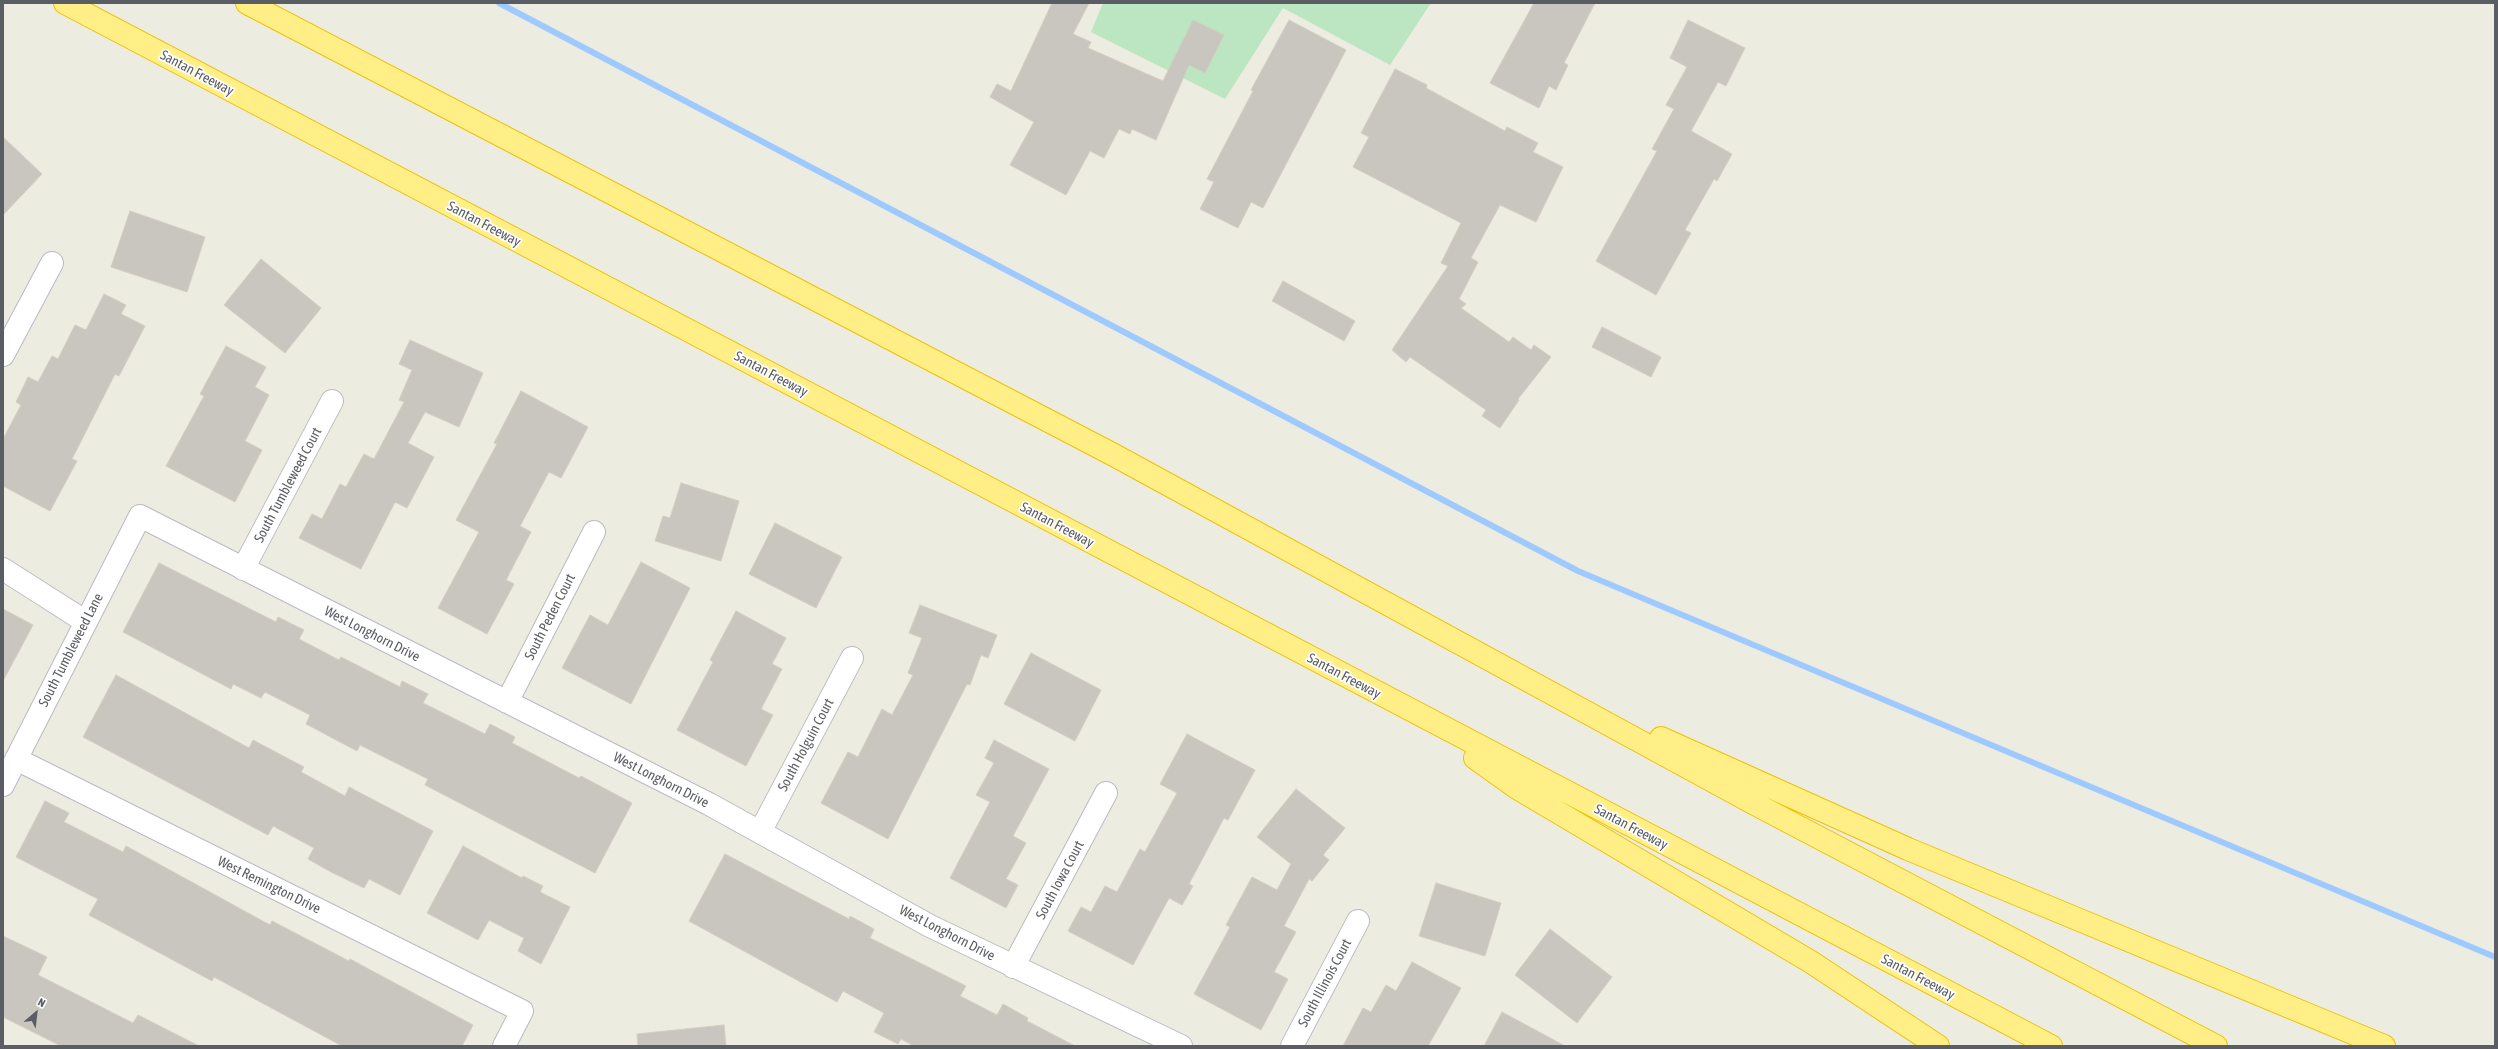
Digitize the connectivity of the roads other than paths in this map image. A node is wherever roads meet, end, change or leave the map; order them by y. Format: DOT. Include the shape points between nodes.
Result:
graph roads {
  1 [pos="60,3"];
  2 [pos="65,3"];
  3 [pos="253,6"];
  4 [pos="85,14"];
  5 [pos="52,263"];
  6 [pos="3,355"];
  7 [pos="332,401"];
  8 [pos="140,516"];
  9 [pos="594,532"];
  10 [pos="3,569"];
  11 [pos="243,569"];
  12 [pos="86,622"];
  13 [pos="852,658"];
  14 [pos="1524,679"];
  15 [pos="507,702"];
  16 [pos="1409,711"];
  17 [pos="16,759"];
  18 [pos="3,785"];
  19 [pos="1106,793"];
  20 [pos="760,832"];
  21 [pos="1358,921"];
  22 [pos="1013,967"];
  23 [pos="504,1046"];
  24 [pos="1181,1046"];
  25 [pos="1292,1046"];
  26 [pos="1938,1046"];
  27 [pos="2051,1046"];
  28 [pos="2216,1046"];
  29 [pos="2384,1046"];
  1 -- 4 [label="highway"];
  2 -- 4 [label="highway, Santan Freeway"];
  3 -- 14 [label="highway" via="1112,454"];
  4 -- 16 [label="highway, Santan Freeway"];
  5 -- 6 [label="street"];
  7 -- 11 [label="street, South Tumbleweed Court"];
  8 -- 11 [label="street, West Longhorn Drive"];
  8 -- 12 [label="street, South Tumbleweed Lane"];
  9 -- 15 [label="street, South Peden Court"];
  10 -- 12 [label="street"];
  11 -- 15 [label="street, West Longhorn Drive"];
  12 -- 17 [label="street, South Tumbleweed Lane"];
  13 -- 20 [label="street, South Holguin Court"];
  14 -- 28 [label="highway" via="1755,804"];
  14 -- 29 [label="highway" via="1908,849"];
  15 -- 20 [label="street, West Longhorn Drive"];
  16 -- 26 [label="highway" via="1517,788 1810,962"];
  16 -- 27 [label="highway, Santan Freeway"];
  17 -- 18 [label="street, South Tumbleweed Lane"];
  17 -- 23 [label="street, West Remington Drive" via="522,1011"];
  19 -- 22 [label="street, South Iowa Court"];
  20 -- 22 [label="street, West Longhorn Drive" via="930,926"];
  21 -- 25 [label="street, South Illinois Court"];
  22 -- 24 [label="street, West Longhorn Drive"];
}
